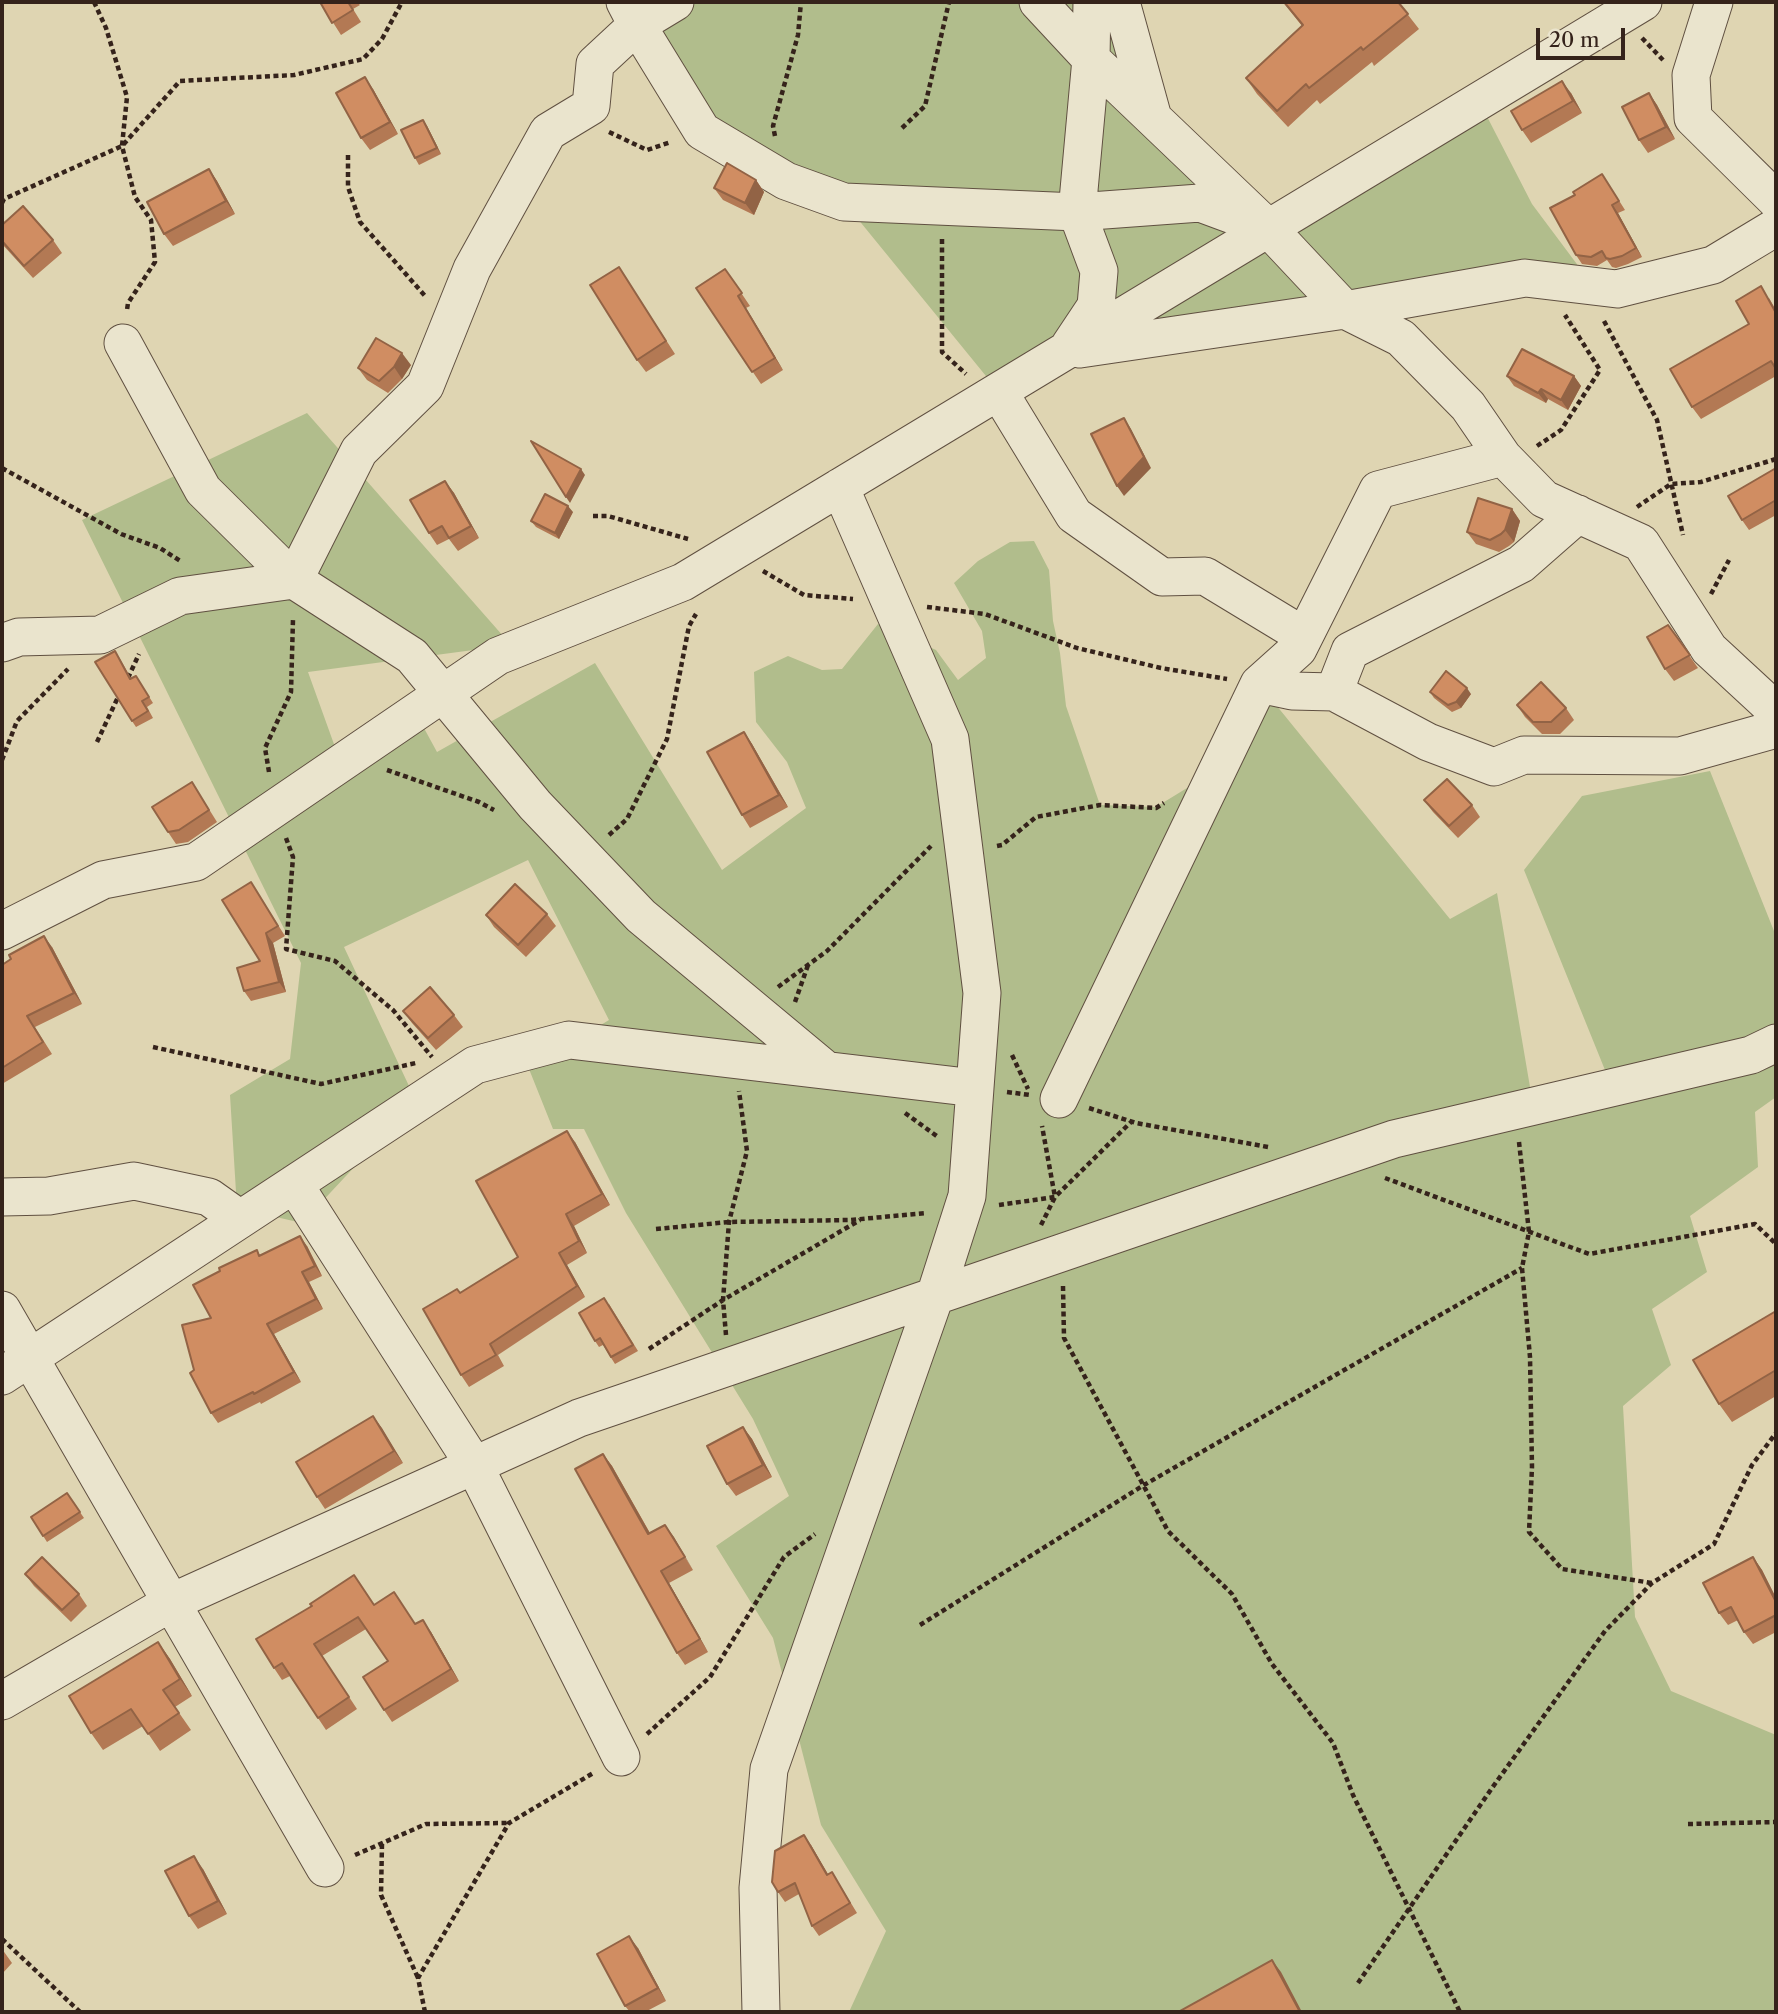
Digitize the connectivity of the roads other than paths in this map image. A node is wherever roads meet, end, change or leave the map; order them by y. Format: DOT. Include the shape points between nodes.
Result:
graph roads {
  1 [pos="675,2"];
  2 [pos="1038,2"];
  3 [pos="1092,2"];
  4 [pos="1121,2"];
  5 [pos="1714,2"];
  6 [pos="1632,9"];
  7 [pos="631,14"];
  8 [pos="1091,60"];
  9 [pos="1154,119"];
  10 [pos="1776,200"];
  11 [pos="1077,212"];
  12 [pos="1268,228"];
  13 [pos="1776,228"];
  14 [pos="1345,310"];
  15 [pos="123,342"];
  16 [pos="1065,351"];
  17 [pos="987,398"];
  18 [pos="1506,460"];
  19 [pos="840,487"];
  20 [pos="1592,521"];
  21 [pos="294,580"];
  22 [pos="1304,636"];
  23 [pos="2,643"];
  24 [pos="1259,684"];
  25 [pos="1334,692"];
  26 [pos="442,694"];
  27 [pos="1776,711"];
  28 [pos="1776,729"];
  29 [pos="2,931"];
  30 [pos="1776,1043"];
  31 [pos="826,1070"];
  32 [pos="975,1088"];
  33 [pos="1045,1106"];
  34 [pos="293,1184"];
  35 [pos="2,1197"];
  36 [pos="240,1219"];
  37 [pos="935,1296"];
  38 [pos="2,1310"];
  39 [pos="16,1366"];
  40 [pos="474,1465"];
  41 [pos="172,1602"];
  42 [pos="2,1701"];
  43 [pos="621,1757"];
  44 [pos="326,1868"];
  45 [pos="761,2012"];
  1 -- 7 [label="street"];
  2 -- 8 [label="street"];
  3 -- 8 [label="street"];
  4 -- 9 [label="street"];
  5 -- 10 [label="street" via="1691,75 1693,118"];
  6 -- 12 [label="street"];
  7 -- 11 [label="street" via="702,131 786,181 844,202"];
  7 -- 21 [label="street" via="595,64 591,106 548,132 472,269 425,386 359,451"];
  8 -- 9 [label="street"];
  8 -- 11 [label="street"];
  9 -- 12 [label="street"];
  11 -- 12 [label="street" via="1200,203"];
  11 -- 16 [label="street" via="1099,271 1096,306"];
  12 -- 14 [label="street"];
  12 -- 16 [label="street"];
  13 -- 14 [label="street" via="1713,265 1617,289 1525,278"];
  14 -- 16 [label="street"];
  14 -- 18 [label="street" via="1401,338 1468,406"];
  15 -- 21 [label="street" via="203,490"];
  16 -- 17 [label="street"];
  17 -- 19 [label="street"];
  17 -- 22 [label="street" via="1073,515 1162,577 1205,576"];
  18 -- 20 [label="street" via="1544,499"];
  18 -- 22 [label="street" via="1378,490"];
  19 -- 26 [label="street" via="683,582 498,656"];
  19 -- 32 [label="street" via="950,739 949,846 982,993"];
  20 -- 25 [label="street" via="1521,564 1350,651"];
  20 -- 27 [label="street" via="1641,543 1709,649"];
  21 -- 23 [label="street" via="180,596 100,635 19,637"];
  21 -- 26 [label="street" via="412,656"];
  22 -- 24 [label="street" via="1297,649"];
  24 -- 25 [label="street"];
  24 -- 33 [label="street"];
  25 -- 28 [label="street" via="1427,742 1493,767 1524,755 1680,757"];
  26 -- 29 [label="street" via="196,862 103,880"];
  26 -- 31 [label="street" via="535,805 641,916"];
  30 -- 37 [label="street" via="1751,1055 1394,1139 1050,1241"];
  31 -- 32 [label="street"];
  31 -- 34 [label="street" via="569,1040 475,1065"];
  32 -- 37 [label="street" via="967,1196"];
  34 -- 36 [label="street"];
  34 -- 40 [label="street"];
  35 -- 36 [label="street" via="49,1196 134,1181 209,1197"];
  36 -- 39 [label="street"];
  37 -- 40 [label="street" via="579,1418"];
  37 -- 45 [label="street" via="769,1769 758,1888"];
  38 -- 39 [label="street"];
  39 -- 41 [label="street"];
  40 -- 41 [label="street"];
  40 -- 43 [label="street"];
  41 -- 42 [label="street"];
  41 -- 44 [label="street"];
}
